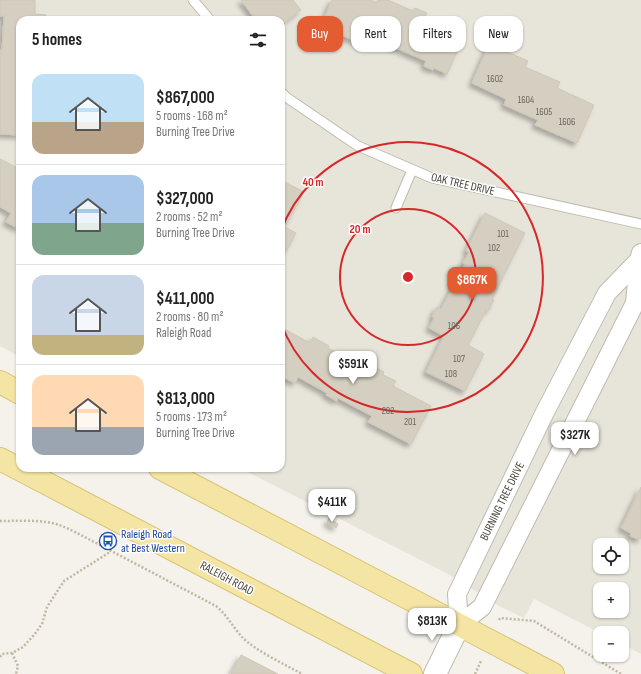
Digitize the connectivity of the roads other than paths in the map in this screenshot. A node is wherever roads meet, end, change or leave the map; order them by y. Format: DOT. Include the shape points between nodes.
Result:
graph roads {
  1 [pos="193,0"];
  2 [pos="207,16"];
  3 [pos="285,95"];
  4 [pos="412,170"];
  5 [pos="396,208"];
  6 [pos="641,224"];
  7 [pos="640,256"];
  8 [pos="0,382"];
  9 [pos="16,391"];
  10 [pos="0,459"];
  11 [pos="16,467"];
  12 [pos="25,472"];
  13 [pos="168,472"];
  14 [pos="459,625"];
  15 [pos="411,674"];
  16 [pos="435,674"];
  17 [pos="553,674"];
  1 -- 2 [label="lane"];
  3 -- 4 [label="lane, OAK TREE DRIVE" via="358,146"];
  4 -- 5 [label="lane"];
  4 -- 6 [label="lane, OAK TREE DRIVE" via="432,178"];
  7 -- 14 [label="street, BURNING TREE DRIVE" via="635,303 482,607"];
  7 -- 14 [label="street, BURNING TREE DRIVE" via="607,293 545,412 457,594"];
  8 -- 9 [label="main road"];
  10 -- 11 [label="main road, RALEIGH ROAD"];
  12 -- 15 [label="main road, RALEIGH ROAD"];
  13 -- 14 [label="main road"];
  14 -- 16 [label="street, BURNING TREE DRIVE"];
  14 -- 17 [label="main road"];
}
